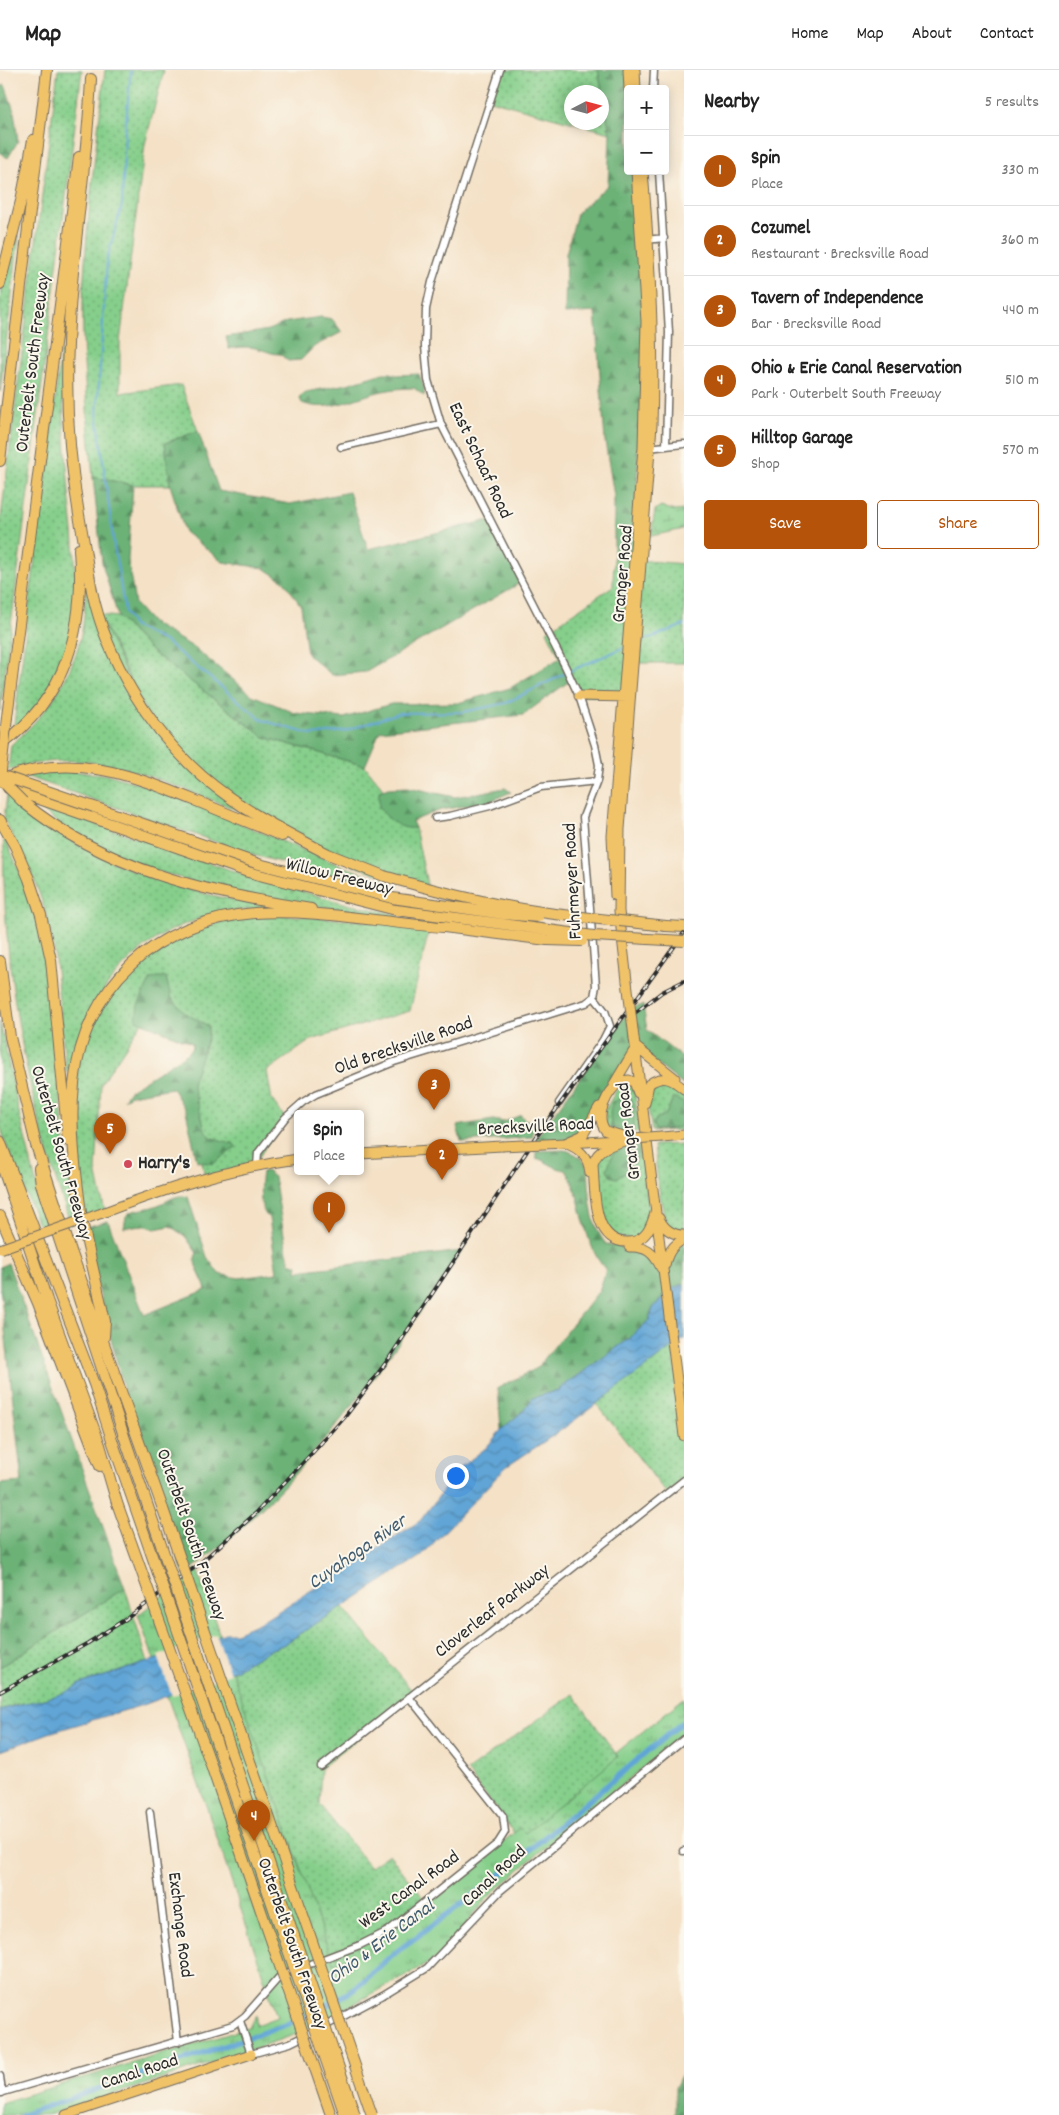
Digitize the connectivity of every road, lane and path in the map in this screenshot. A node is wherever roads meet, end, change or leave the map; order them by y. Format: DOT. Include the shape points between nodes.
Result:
graph roads {
  1 [pos="47,70"];
  2 [pos="500,70"];
  3 [pos="628,70"];
  4 [pos="635,70"];
  5 [pos="654,70"];
  6 [pos="91,74"];
  7 [pos="629,85"];
  8 [pos="636,85"];
  9 [pos="653,85"];
  10 [pos="637,175"];
  11 [pos="643,175"];
  12 [pos="659,175"];
  13 [pos="664,238"];
  14 [pos="645,240"];
  15 [pos="6,259"];
  16 [pos="0,278"];
  17 [pos="0,284"];
  18 [pos="441,424"];
  19 [pos="684,444"];
  20 [pos="666,446"];
  21 [pos="341,447"];
  22 [pos="647,448"];
  23 [pos="0,461"];
  24 [pos="77,503"];
  25 [pos="571,680"];
  26 [pos="578,696"];
  27 [pos="626,697"];
  28 [pos="0,746"];
  29 [pos="0,775"];
  30 [pos="0,779"];
  31 [pos="597,781"];
  32 [pos="0,786"];
  33 [pos="94,813"];
  34 [pos="435,818"];
  35 [pos="0,820"];
  36 [pos="330,855"];
  37 [pos="366,918"];
  38 [pos="666,926"];
  39 [pos="684,926"];
  40 [pos="684,941"];
  41 [pos="0,961"];
  42 [pos="594,997"];
  43 [pos="635,1042"];
  44 [pos="684,1087"];
  45 [pos="559,1103"];
  46 [pos="295,1110"];
  47 [pos="294,1111"];
  48 [pos="643,1113"];
  49 [pos="684,1135"];
  50 [pos="34,1138"];
  51 [pos="633,1139"];
  52 [pos="0,1141"];
  53 [pos="565,1143"];
  54 [pos="364,1154"];
  55 [pos="0,1160"];
  56 [pos="294,1160"];
  57 [pos="257,1166"];
  58 [pos="656,1211"];
  59 [pos="0,1216"];
  60 [pos="84,1228"];
  61 [pos="684,1235"];
  62 [pos="684,1240"];
  63 [pos="0,1249"];
  64 [pos="664,1272"];
  65 [pos="104,1343"];
  66 [pos="680,1369"];
  67 [pos="684,1436"];
  68 [pos="96,1446"];
  69 [pos="684,1480"];
  70 [pos="409,1697"];
  71 [pos="684,1739"];
  72 [pos="322,1768"];
  73 [pos="150,1812"];
  74 [pos="240,2021"];
  75 [pos="178,2042"];
  76 [pos="250,2054"];
  77 [pos="0,2076"];
  78 [pos="1,2093"];
  79 [pos="66,2115"];
  80 [pos="331,2115"];
  81 [pos="345,2115"];
  82 [pos="355,2115"];
  83 [pos="372,2115"];
  1 -- 15 [label="highway"];
  1 -- 23 [label="highway, Outerbelt South Freeway"];
  2 -- 18 [label="street, East Schaaf Road" via="426,309 428,380"];
  3 -- 7 [label="main road"];
  4 -- 8 [label="main road"];
  5 -- 9 [label="street"];
  6 -- 24 [label="highway" via="88,140 68,345 69,433"];
  6 -- 30 [label="highway, Outerbelt South Freeway, bridge"];
  10 -- 14 [label="main road, Granger Road"];
  11 -- 14 [label="main road, Granger Road"];
  12 -- 13 [label="street"];
  13 -- 14 [label="street"];
  13 -- 20 [label="street" via="669,332"];
  14 -- 22 [label="main road, Granger Road" via="654,359"];
  15 -- 16 [label="highway"];
  15 -- 17 [label="highway"];
  18 -- 21 [label="street"];
  18 -- 25 [label="street, East Schaaf Road"];
  19 -- 20 [label="street"];
  20 -- 22 [label="street"];
  22 -- 27 [label="main road, Granger Road"];
  24 -- 28 [label="highway" via="80,603 69,655 60,677 41,707"];
  24 -- 36 [label="highway" via="92,593 99,615 121,670 146,712 186,760 216,787 265,821"];
  25 -- 26 [label="street, Fuhrmeyer Road"];
  26 -- 27 [label="main road"];
  26 -- 31 [label="street, Fuhrmeyer Road" via="596,745"];
  27 -- 43 [label="main road, Granger Road, bridge" via="616,836 619,911"];
  29 -- 33 [label="highway, Willow Freeway, bridge"];
  30 -- 36 [label="highway" via="53,767 86,767 116,772"];
  30 -- 37 [label="highway, bridge" via="23,802 79,842 140,869 228,894"];
  31 -- 34 [label="street" via="541,787 490,806"];
  31 -- 42 [label="street, Fuhrmeyer Road" via="583,817 596,986"];
  32 -- 33 [label="highway, Willow Freeway, bridge"];
  33 -- 38 [label="highway, Willow Freeway, bridge" via="259,864 392,898 504,914"];
  33 -- 40 [label="highway, Willow Freeway, bridge" via="248,872 396,910 594,936"];
  35 -- 60 [label="highway" via="15,846 36,899 51,960 65,1120 74,1186"];
  36 -- 38 [label="highway, bridge" via="428,889 501,905"];
  37 -- 40 [label="highway, bridge" via="547,940"];
  37 -- 60 [label="highway" via="269,913 215,919 163,941 120,976 90,1022 78,1057 74,1084 74,1150"];
  38 -- 39 [label="highway, Willow Freeway"];
  41 -- 50 [label="highway, Outerbelt South Freeway" via="10,1037"];
  42 -- 45 [label="street" via="606,1011 610,1026"];
  42 -- 46 [label="street, Old Brecksville Road" via="586,1003 396,1062 316,1094"];
  43 -- 44 [label="main road"];
  43 -- 48 [label="main road, Granger Road"];
  43 -- 53 [label="main road" via="583,1134"];
  44 -- 48 [label="main road" via="666,1078 656,1079 650,1084"];
  47 -- 57 [label="street, Old Brecksville Road" via="258,1153"];
  48 -- 51 [label="main road" via="636,1085 626,1080 618,1084 601,1111 600,1121 606,1131"];
  48 -- 58 [label="main road, Granger Road"];
  49 -- 51 [label="main road, Brecksville Road, bridge"];
  50 -- 65 [label="highway, Outerbelt South Freeway"];
  50 -- 82 [label="highway, bridge" via="41,1184"];
  51 -- 53 [label="main road, Brecksville Road"];
  51 -- 58 [label="main road" via="607,1146 595,1157 593,1164 603,1231 616,1241 635,1242 650,1230"];
  52 -- 81 [label="highway, bridge" via="94,1384"];
  53 -- 54 [label="main road, Brecksville Road, bridge"];
  53 -- 64 [label="main road" via="580,1150 588,1162 596,1223 602,1236 615,1245 646,1249 655,1256"];
  55 -- 68 [label="highway, Outerbelt South Freeway"];
  56 -- 57 [label="main road"];
  57 -- 63 [label="main road, bridge" via="192,1182"];
  58 -- 61 [label="main road" via="666,1229"];
  58 -- 64 [label="main road, Granger Road"];
  59 -- 68 [label="highway"];
  60 -- 65 [label="highway" via="105,1321"];
  62 -- 64 [label="main road" via="670,1251"];
  64 -- 66 [label="main road, Granger Road" via="673,1347"];
  65 -- 83 [label="highway, Outerbelt South Freeway, bridge"];
  66 -- 67 [label="main road, Granger Road"];
  68 -- 80 [label="highway, Outerbelt South Freeway, bridge"];
  69 -- 70 [label="street, Cloverleaf Parkway"];
  70 -- 72 [label="street, Cloverleaf Parkway"];
  70 -- 74 [label="street, West Canal Road" via="503,1816 503,1837 388,1930 360,1945 281,1975"];
  71 -- 76 [label="street, Canal Road" via="500,1891 427,1968 325,2026 290,2043"];
  73 -- 75 [label="street, Exchange Road"];
  74 -- 75 [label="street, West Canal Road"];
  74 -- 76 [label="street"];
  75 -- 78 [label="street, West Canal Road"];
  76 -- 79 [label="main road, Canal Road"];
  77 -- 78 [label="street"];
}
